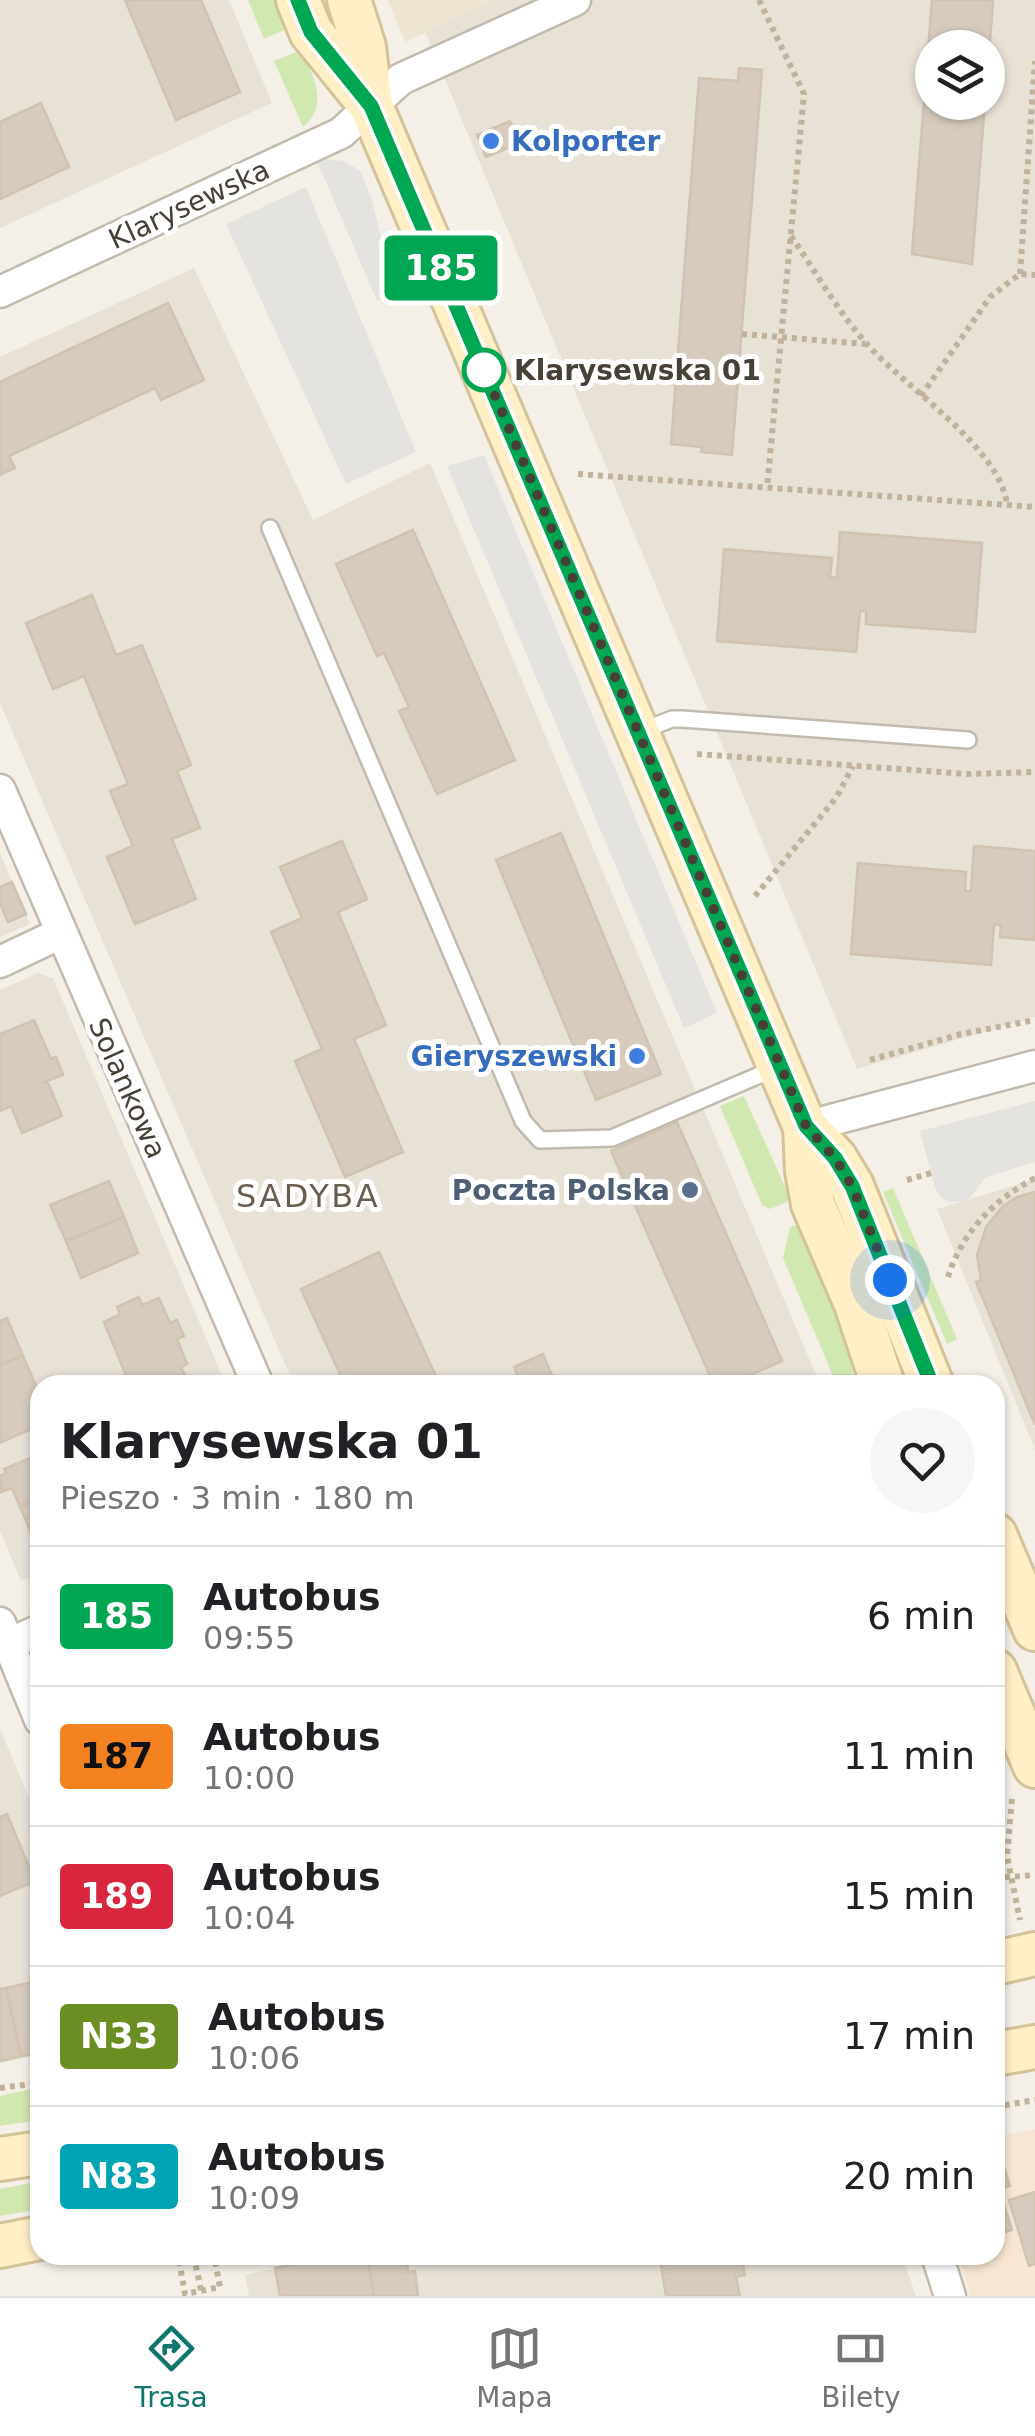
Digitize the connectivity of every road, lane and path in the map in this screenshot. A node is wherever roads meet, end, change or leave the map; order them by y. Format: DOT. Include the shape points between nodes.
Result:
graph roads {
  1 [pos="298,0"];
  2 [pos="349,0"];
  3 [pos="575,0"];
  4 [pos="759,0"];
  5 [pos="1035,61"];
  6 [pos="371,106"];
  7 [pos="791,235"];
  8 [pos="1020,274"];
  9 [pos="1035,275"];
  10 [pos="0,292"];
  11 [pos="742,334"];
  12 [pos="782,336"];
  13 [pos="866,344"];
  14 [pos="921,396"];
  15 [pos="578,474"];
  16 [pos="767,488"];
  17 [pos="1006,505"];
  18 [pos="1035,507"];
  19 [pos="270,528"];
  20 [pos="637,733"];
  21 [pos="968,740"];
  22 [pos="697,754"];
  23 [pos="853,766"];
  24 [pos="1035,772"];
  25 [pos="0,790"];
  26 [pos="756,896"];
  27 [pos="61,933"];
  28 [pos="0,962"];
  29 [pos="1035,1020"];
  30 [pos="870,1060"];
  31 [pos="780,1066"];
  32 [pos="1035,1066"];
  33 [pos="806,1126"];
  34 [pos="932,1173"];
  35 [pos="1035,1178"];
  36 [pos="907,1180"];
  37 [pos="948,1277"];
  38 [pos="254,1375"];
  39 [pos="880,1375"];
  40 [pos="928,1375"];
  41 [pos="1005,1557"];
  42 [pos="1033,1617"];
  43 [pos="30,1631"];
  44 [pos="4,1634"];
  45 [pos="1005,1695"];
  46 [pos="30,1696"];
  47 [pos="1028,1750"];
  48 [pos="1035,1876"];
  49 [pos="1005,1877"];
  50 [pos="1012,1877"];
  51 [pos="1028,1940"];
  52 [pos="1005,1955"];
  53 [pos="1035,2048"];
  54 [pos="1005,2052"];
  55 [pos="30,2084"];
  56 [pos="0,2088"];
  57 [pos="1035,2100"];
  58 [pos="1005,2105"];
  59 [pos="30,2154"];
  60 [pos="0,2158"];
  61 [pos="30,2240"];
  62 [pos="0,2246"];
  63 [pos="179,2265"];
  64 [pos="199,2265"];
  65 [pos="216,2265"];
  66 [pos="940,2265"];
  67 [pos="202,2290"];
  68 [pos="950,2296"];
  1 -- 6 [label="street" via="311,32"];
  2 -- 6 [label="street" via="364,47"];
  3 -- 6 [label="street, Klarysewska" via="402,78"];
  4 -- 7 [label="path" via="804,94"];
  5 -- 8 [label="path"];
  6 -- 10 [label="street, Klarysewska" via="341,133"];
  6 -- 20 [label="street"];
  7 -- 12 [label="path"];
  7 -- 13 [label="path"];
  8 -- 9 [label="path"];
  8 -- 14 [label="path" via="990,297"];
  11 -- 12 [label="path"];
  12 -- 13 [label="path"];
  12 -- 16 [label="path"];
  13 -- 14 [label="path"];
  14 -- 17 [label="path" via="980,450"];
  15 -- 16 [label="path"];
  16 -- 17 [label="path"];
  17 -- 18 [label="path"];
  19 -- 31 [label="lane" via="523,1121 540,1140 612,1138"];
  20 -- 21 [label="lane" via="682,718"];
  20 -- 31 [label="street"];
  22 -- 23 [label="path"];
  23 -- 24 [label="path"];
  23 -- 26 [label="path" via="836,798"];
  25 -- 27 [label="street, Solankowa"];
  27 -- 28 [label="street"];
  27 -- 38 [label="street, Solankowa"];
  29 -- 30 [label="path"];
  31 -- 33 [label="street"];
  32 -- 33 [label="street"];
  33 -- 39 [label="street" via="813,1204"];
  33 -- 40 [label="street" via="852,1186"];
  34 -- 36 [label="path"];
  35 -- 37 [label="path" via="1007,1192 977,1222"];
  41 -- 42 [label="street"];
  43 -- 44 [label="street"];
  44 -- 46 [label="street"];
  45 -- 47 [label="street"];
  47 -- 50 [label="path" via="1014,1769 1007,1856"];
  48 -- 50 [label="path"];
  49 -- 50 [label="path"];
  50 -- 51 [label="path"];
  51 -- 52 [label="street"];
  53 -- 54 [label="street"];
  55 -- 56 [label="path"];
  57 -- 58 [label="path"];
  59 -- 60 [label="street"];
  61 -- 62 [label="street"];
  63 -- 67 [label="path" via="186,2294"];
  64 -- 67 [label="path"];
  65 -- 67 [label="path" via="220,2288"];
  66 -- 68 [label="street"];
}
